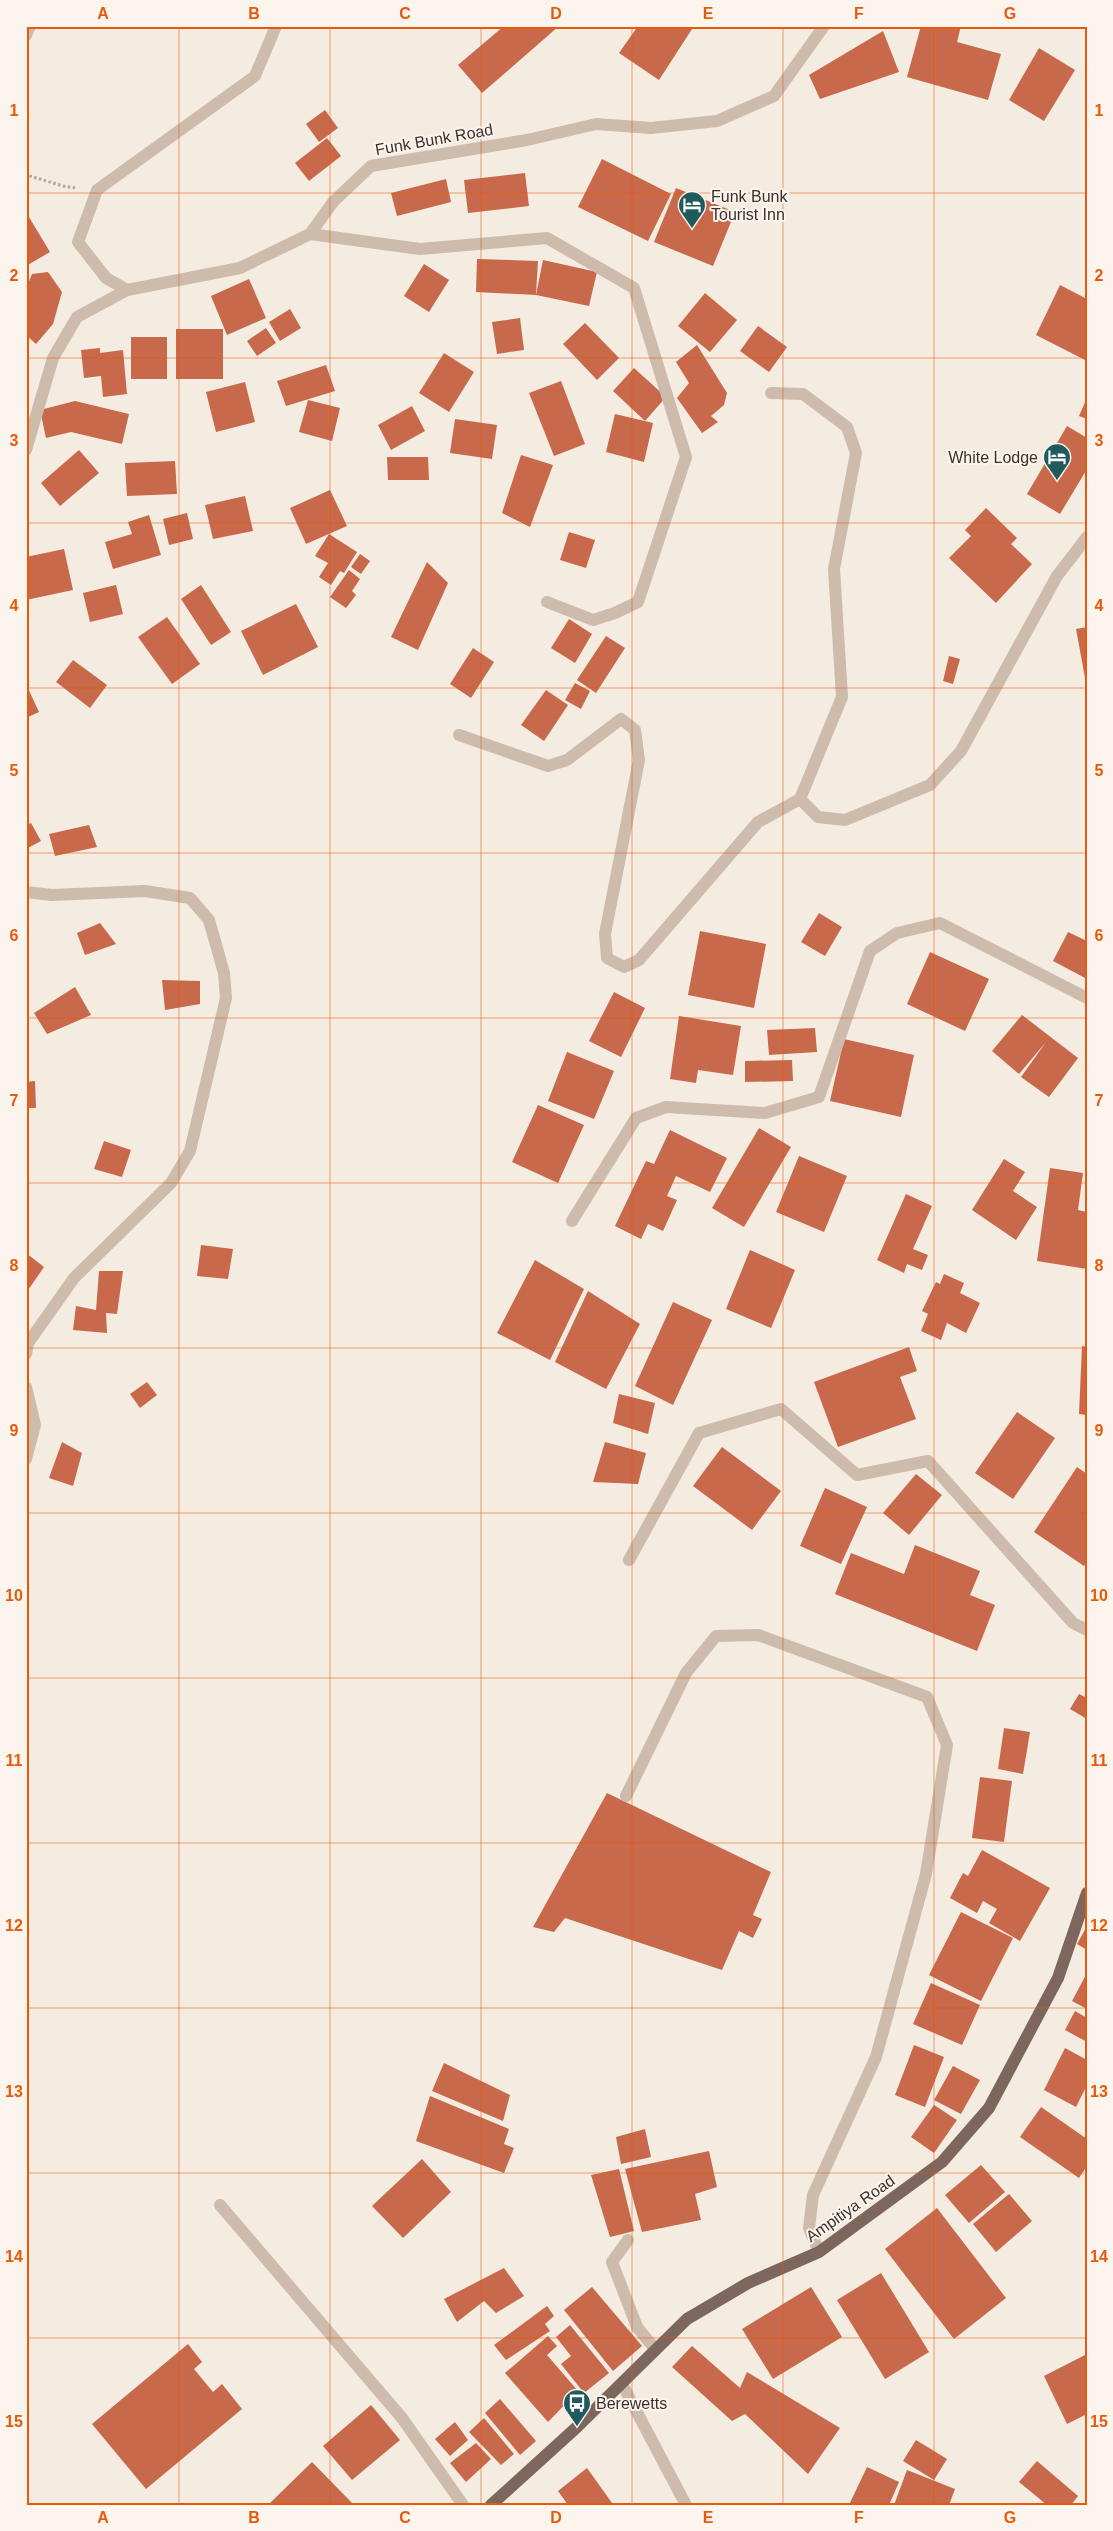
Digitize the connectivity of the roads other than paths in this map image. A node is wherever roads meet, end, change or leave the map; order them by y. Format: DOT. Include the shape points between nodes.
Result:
graph roads {
  1 [pos="30,26"];
  2 [pos="276,26"];
  3 [pos="824,26"];
  4 [pos="26,35"];
  5 [pos="310,234"];
  6 [pos="127,290"];
  7 [pos="771,393"];
  8 [pos="26,450"];
  9 [pos="1087,537"];
  10 [pos="547,602"];
  11 [pos="458,735"];
  12 [pos="800,799"];
  13 [pos="26,892"];
  14 [pos="1087,998"];
  15 [pos="572,1221"];
  16 [pos="27,1346"];
  17 [pos="26,1387"];
  18 [pos="26,1459"];
  19 [pos="629,1560"];
  20 [pos="1087,1630"];
  21 [pos="626,1796"];
  22 [pos="1087,1893"];
  23 [pos="220,2205"];
  24 [pos="628,2240"];
  25 [pos="819,2252"];
  26 [pos="656,2349"];
  27 [pos="622,2384"];
  28 [pos="463,2505"];
  29 [pos="491,2505"];
  30 [pos="686,2505"];
  1 -- 4 [label="street"];
  2 -- 6 [label="street" via="256,76 97,190 78,242 106,278"];
  3 -- 5 [label="street, Funk Bunk Road" via="774,96 717,121 650,128 596,124 527,140 371,166 333,202"];
  5 -- 6 [label="street, Funk Bunk Road" via="240,268"];
  5 -- 10 [label="street" via="420,249 547,238 634,288 686,457 638,602 593,620"];
  6 -- 8 [label="street, Funk Bunk Road" via="77,317 53,358"];
  7 -- 12 [label="street" via="803,394 847,427 856,453 834,569 842,697"];
  9 -- 12 [label="street" via="1057,576 961,751 930,785 845,820 818,817"];
  11 -- 12 [label="street" via="548,766 568,760 621,719 635,730 639,760 605,934 607,958 624,968 639,960 758,822"];
  13 -- 16 [label="street" via="52,895 144,891 190,898 209,920 224,973 226,998 190,1150 170,1183 74,1278"];
  14 -- 15 [label="street" via="940,923 897,933 870,951 819,1097 765,1113 666,1107 636,1118"];
  17 -- 18 [label="street" via="35,1425"];
  19 -- 20 [label="street" via="699,1433 781,1409 857,1475 928,1461 1074,1623"];
  21 -- 25 [label="street" via="686,1673 716,1636 758,1635 927,1697 947,1745 926,1874 876,2057 813,2195 809,2228"];
  22 -- 25 [label="main road, Ampitiya Road" via="1058,1978 989,2108 942,2162"];
  23 -- 28 [label="street" via="402,2418"];
  24 -- 26 [label="street" via="612,2262 636,2327"];
  25 -- 26 [label="main road, Ampitiya Road" via="748,2283 695,2314"];
  26 -- 27 [label="main road, Ampitiya Road"];
  27 -- 29 [label="main road, Ampitiya Road"];
  27 -- 30 [label="street"];
}
